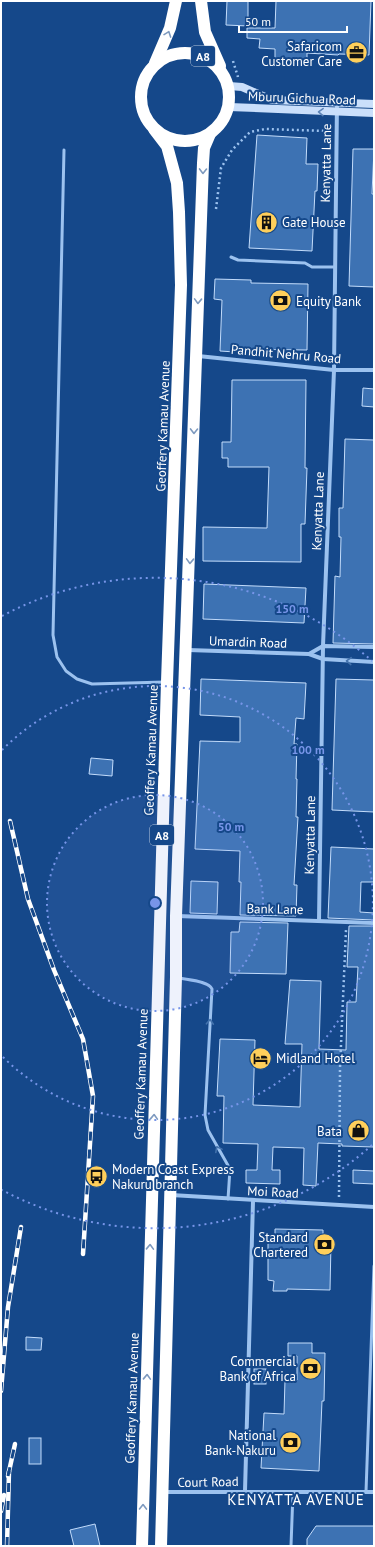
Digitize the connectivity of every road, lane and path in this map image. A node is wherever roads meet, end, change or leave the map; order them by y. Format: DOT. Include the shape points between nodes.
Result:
graph roads {
  1 [pos="176,1"];
  2 [pos="201,1"];
  3 [pos="154,64"];
  4 [pos="227,81"];
  5 [pos="337,102"];
  6 [pos="374,104"];
  7 [pos="228,107"];
  8 [pos="337,112"];
  9 [pos="374,113"];
  10 [pos="154,129"];
  11 [pos="336,131"];
  12 [pos="210,134"];
  13 [pos="64,150"];
  14 [pos="215,212"];
  15 [pos="231,257"];
  16 [pos="335,267"];
  17 [pos="196,356"];
  18 [pos="334,370"];
  19 [pos="374,370"];
  20 [pos="323,646"];
  21 [pos="374,647"];
  22 [pos="186,650"];
  23 [pos="309,654"];
  24 [pos="323,660"];
  25 [pos="374,662"];
  26 [pos="167,682"];
  27 [pos="176,916"];
  28 [pos="319,920"];
  29 [pos="346,921"];
  30 [pos="374,923"];
  31 [pos="176,977"];
  32 [pos="171,1195"];
  33 [pos="228,1199"];
  34 [pos="253,1201"];
  35 [pos="338,1205"];
  36 [pos="374,1207"];
  37 [pos="374,1266"];
  38 [pos="162,1492"];
  39 [pos="245,1492"];
  40 [pos="293,1492"];
  41 [pos="366,1492"];
  42 [pos="374,1492"];
  43 [pos="142,1546"];
  44 [pos="161,1546"];
  45 [pos="291,1546"];
  3 -- 1 [label="highway, A8, one-way" via="170,28"];
  2 -- 4 [label="highway, A8" via="205,32"];
  3 -- 4 [label="highway, A8" via="168,55 184,52 200,54 214,62"];
  3 -- 10 [label="highway, A8" via="141,89 141,104 146,118"];
  4 -- 5 [label="street, Mburu Gichua Road" via="272,100"];
  4 -- 7 [label="highway, A8" via="230,97"];
  5 -- 6 [label="street, Mburu Gichua Road"];
  5 -- 8 [label="street, Kenyatta Lane"];
  8 -- 7 [label="street, Mburu Gichua Road, one-way"];
  7 -- 12 [label="highway, A8" via="222,122"];
  8 -- 9 [label="street, Mburu Gichua Road"];
  8 -- 11 [label="street, Kenyatta Lane"];
  10 -- 12 [label="highway, A8" via="167,138 181,141 196,140"];
  10 -- 26 [label="highway, Geoffery Kamau Avenue / A8" via="167,146 177,183 180,212 181,278 176,463"];
  11 -- 14 [label="path" via="265,129 250,132 232,150 221,168"];
  11 -- 16 [label="street, Kenyatta Lane"];
  12 -- 17 [label="highway, A8, one-way" via="204,148 203,163"];
  13 -- 26 [label="lane" via="52,635 57,657 66,671 77,679 92,684"];
  15 -- 16 [label="lane" via="238,260"];
  16 -- 18 [label="street, Kenyatta Lane"];
  17 -- 18 [label="street, Pandhit Nehru Road"];
  17 -- 22 [label="highway, A8, one-way"];
  18 -- 19 [label="street, Pandhit Nehru Road"];
  18 -- 20 [label="street, Kenyatta Lane"];
  20 -- 21 [label="street"];
  20 -- 23 [label="street"];
  20 -- 24 [label="street, Kenyatta Lane"];
  22 -- 23 [label="street, Umardin Road"];
  22 -- 27 [label="highway, A8"];
  23 -- 24 [label="street, Umardin Road"];
  25 -- 24 [label="street, Umardin Road, one-way"];
  24 -- 28 [label="street, Kenyatta Lane"];
  43 -- 26 [label="highway, Geoffery Kamau Avenue / A8, one-way"];
  27 -- 28 [label="street, Bank Lane"];
  27 -- 31 [label="highway, A8"];
  28 -- 29 [label="street, Bank Lane"];
  29 -- 30 [label="street, Bank Lane"];
  29 -- 35 [label="path"];
  31 -- 32 [label="highway, A8"];
  33 -- 31 [label="lane, one-way" via="230,1169 208,1130 205,1115 212,989 206,983"];
  32 -- 33 [label="street, Moi Road"];
  32 -- 38 [label="highway, A8"];
  33 -- 34 [label="street, Moi Road"];
  34 -- 35 [label="street, Moi Road"];
  34 -- 39 [label="street"];
  35 -- 36 [label="street, Moi Road"];
  37 -- 41 [label="lane"];
  38 -- 39 [label="street, Court Road"];
  38 -- 44 [label="highway, A8"];
  39 -- 40 [label="street, Court Road"];
  40 -- 41 [label="street, Court Road"];
  40 -- 45 [label="lane"];
  41 -- 42 [label="street, Court Road"];
}
